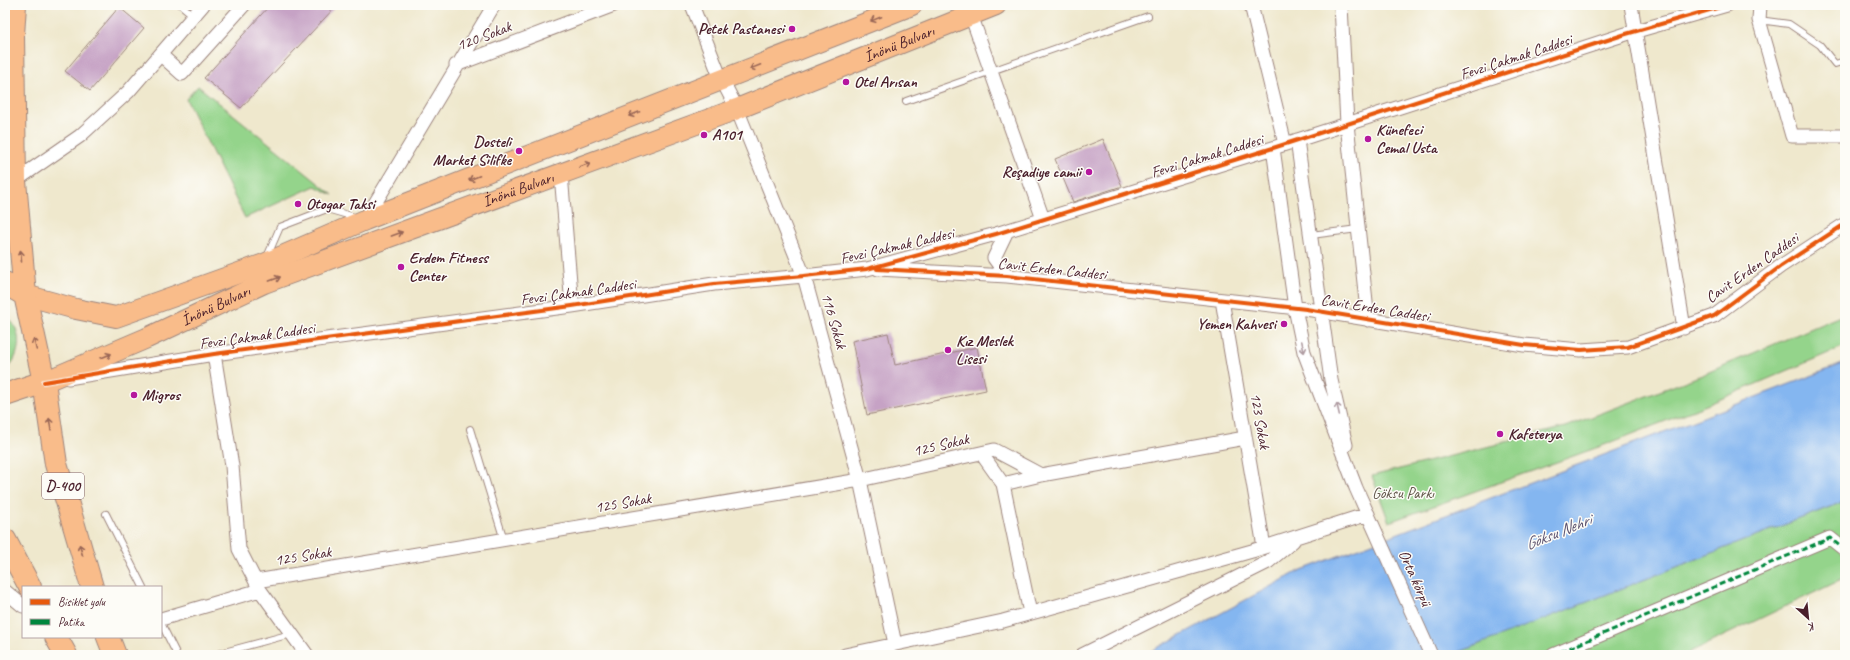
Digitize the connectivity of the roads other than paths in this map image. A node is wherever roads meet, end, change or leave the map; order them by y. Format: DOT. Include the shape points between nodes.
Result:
graph roads {
  1 [pos="15,5"];
  2 [pos="181,5"];
  3 [pos="204,5"];
  4 [pos="244,5"];
  5 [pos="494,5"];
  6 [pos="614,5"];
  7 [pos="692,5"];
  8 [pos="912,5"];
  9 [pos="996,5"];
  10 [pos="1251,5"];
  11 [pos="1341,5"];
  12 [pos="1631,5"];
  13 [pos="1727,5"];
  14 [pos="1760,5"];
  15 [pos="971,15"];
  16 [pos="194,16"];
  17 [pos="1148,16"];
  18 [pos="1759,20"];
  19 [pos="1634,31"];
  20 [pos="161,55"];
  21 [pos="1845,61"];
  22 [pos="456,65"];
  23 [pos="991,71"];
  24 [pos="722,80"];
  25 [pos="906,101"];
  26 [pos="737,108"];
  27 [pos="1347,124"];
  28 [pos="1845,136"];
  29 [pos="1285,144"];
  30 [pos="561,174"];
  31 [pos="15,181"];
  32 [pos="1043,219"];
  33 [pos="365,220"];
  34 [pos="1845,224"];
  35 [pos="1358,229"];
  36 [pos="1007,231"];
  37 [pos="1311,235"];
  38 [pos="264,264"];
  39 [pos="866,269"];
  40 [pos="804,276"];
  41 [pos="1007,276"];
  42 [pos="5,283"];
  43 [pos="24,295"];
  44 [pos="1222,300"];
  45 [pos="572,306"];
  46 [pos="1295,308"];
  47 [pos="1322,312"];
  48 [pos="1368,320"];
  49 [pos="1684,328"];
  50 [pos="214,354"];
  51 [pos="44,382"];
  52 [pos="5,395"];
  53 [pos="470,429"];
  54 [pos="1245,438"];
  55 [pos="981,453"];
  56 [pos="1040,475"];
  57 [pos="860,480"];
  58 [pos="1003,484"];
  59 [pos="1356,488"];
  60 [pos="106,514"];
  61 [pos="1368,514"];
  62 [pos="1299,536"];
  63 [pos="5,540"];
  64 [pos="504,540"];
  65 [pos="1264,547"];
  66 [pos="1845,550"];
  67 [pos="29,586"];
  68 [pos="92,586"];
  69 [pos="142,586"];
  70 [pos="258,586"];
  71 [pos="5,591"];
  72 [pos="22,605"];
  73 [pos="1030,613"];
  74 [pos="162,619"];
  75 [pos="162,625"];
  76 [pos="291,634"];
  77 [pos="57,638"];
  78 [pos="108,638"];
  79 [pos="894,644"];
  80 [pos="217,654"];
  81 [pos="66,655"];
  82 [pos="115,655"];
  83 [pos="177,655"];
  84 [pos="307,655"];
  85 [pos="845,655"];
  86 [pos="1082,655"];
  87 [pos="1431,655"];
  88 [pos="1553,655"];
  1 -- 31 [label="highway"];
  2 -- 16 [label="lane"];
  3 -- 16 [label="street"];
  4 -- 20 [label="street" via="182,74"];
  5 -- 22 [label="street"];
  6 -- 22 [label="street, 120 Sokak"];
  7 -- 24 [label="street, 116 Sokak"];
  8 -- 24 [label="main road, İnönü Bulvarı, one-way"];
  9 -- 15 [label="main road, İnönü Bulvarı"];
  10 -- 29 [label="street"];
  11 -- 27 [label="street"];
  12 -- 19 [label="street"];
  13 -- 19 [label="street, Fevzi Çakmak Caddesi"];
  14 -- 18 [label="street"];
  15 -- 23 [label="street"];
  15 -- 26 [label="main road, İnönü Bulvarı"];
  16 -- 20 [label="street"];
  17 -- 23 [label="lane"];
  18 -- 21 [label="lane" via="1789,24 1820,45 1836,64"];
  18 -- 28 [label="street" via="1792,136"];
  19 -- 27 [label="street, Fevzi Çakmak Caddesi"];
  19 -- 49 [label="street"];
  20 -- 31 [label="street" via="128,92 80,136"];
  22 -- 33 [label="street"];
  23 -- 25 [label="lane"];
  23 -- 32 [label="street"];
  24 -- 26 [label="street, 116 Sokak"];
  24 -- 33 [label="main road, İnönü Bulvarı, one-way"];
  30 -- 26 [label="main road, İnönü Bulvarı, one-way"];
  26 -- 40 [label="street, 116 Sokak"];
  27 -- 29 [label="street, Fevzi Çakmak Caddesi"];
  27 -- 35 [label="street"];
  29 -- 32 [label="street, Fevzi Çakmak Caddesi"];
  29 -- 37 [label="street"];
  29 -- 46 [label="street"];
  30 -- 45 [label="street"];
  51 -- 30 [label="main road, İnönü Bulvarı, one-way" via="147,338 264,283"];
  43 -- 31 [label="highway, one-way"];
  32 -- 36 [label="street, Fevzi Çakmak Caddesi"];
  33 -- 38 [label="main road, İnönü Bulvarı"];
  33 -- 38 [label="lane" via="327,209 280,227"];
  34 -- 49 [label="street, Cavit Erden Caddesi" via="1781,266 1714,316"];
  35 -- 37 [label="lane"];
  35 -- 48 [label="street"];
  36 -- 39 [label="street, Fevzi Çakmak Caddesi"];
  36 -- 41 [label="street" via="994,258"];
  37 -- 47 [label="street"];
  38 -- 43 [label="main road, İnönü Bulvarı" via="116,317"];
  39 -- 40 [label="street, Fevzi Çakmak Caddesi"];
  39 -- 41 [label="street, Cavit Erden Caddesi"];
  40 -- 45 [label="street, Fevzi Çakmak Caddesi" via="714,284"];
  40 -- 57 [label="street, 116 Sokak"];
  41 -- 44 [label="street, Cavit Erden Caddesi"];
  42 -- 43 [label="highway"];
  51 -- 43 [label="highway, D-400, one-way"];
  44 -- 46 [label="street, Cavit Erden Caddesi"];
  44 -- 54 [label="street, 123 Sokak"];
  45 -- 50 [label="street, Fevzi Çakmak Caddesi"];
  46 -- 47 [label="street, Cavit Erden Caddesi"];
  46 -- 59 [label="street, one-way" via="1304,352"];
  47 -- 48 [label="street, Cavit Erden Caddesi"];
  59 -- 47 [label="street, one-way" via="1331,380"];
  48 -- 49 [label="street, Cavit Erden Caddesi" via="1524,345 1581,350 1628,347"];
  50 -- 51 [label="street, Fevzi Çakmak Caddesi"];
  50 -- 70 [label="street" via="232,466 239,549"];
  51 -- 52 [label="highway"];
  68 -- 51 [label="highway, D-400, one-way" via="56,464"];
  53 -- 64 [label="lane"];
  54 -- 56 [label="street"];
  54 -- 65 [label="street, 123 Sokak"];
  55 -- 56 [label="street, 125 Sokak" via="994,450"];
  55 -- 57 [label="street, 125 Sokak"];
  55 -- 58 [label="street"];
  56 -- 58 [label="street"];
  57 -- 64 [label="street, 125 Sokak"];
  57 -- 79 [label="street, 116 Sokak"];
  58 -- 73 [label="street"];
  59 -- 61 [label="street, Orta körpü"];
  60 -- 69 [label="lane"];
  61 -- 62 [label="street"];
  61 -- 87 [label="street, Orta körpü"];
  62 -- 65 [label="street"];
  62 -- 86 [label="street" via="1268,562"];
  63 -- 67 [label="highway"];
  64 -- 70 [label="street, 125 Sokak"];
  65 -- 73 [label="street"];
  66 -- 88 [label="street" via="1830,538"];
  70 -- 74 [label="street, 125 Sokak"];
  70 -- 76 [label="street"];
  71 -- 72 [label="street"];
  73 -- 79 [label="street"];
  75 -- 83 [label="lane"];
  76 -- 80 [label="lane"];
  76 -- 84 [label="street"];
  77 -- 81 [label="highway"];
  78 -- 82 [label="highway"];
  79 -- 85 [label="street"];
}
